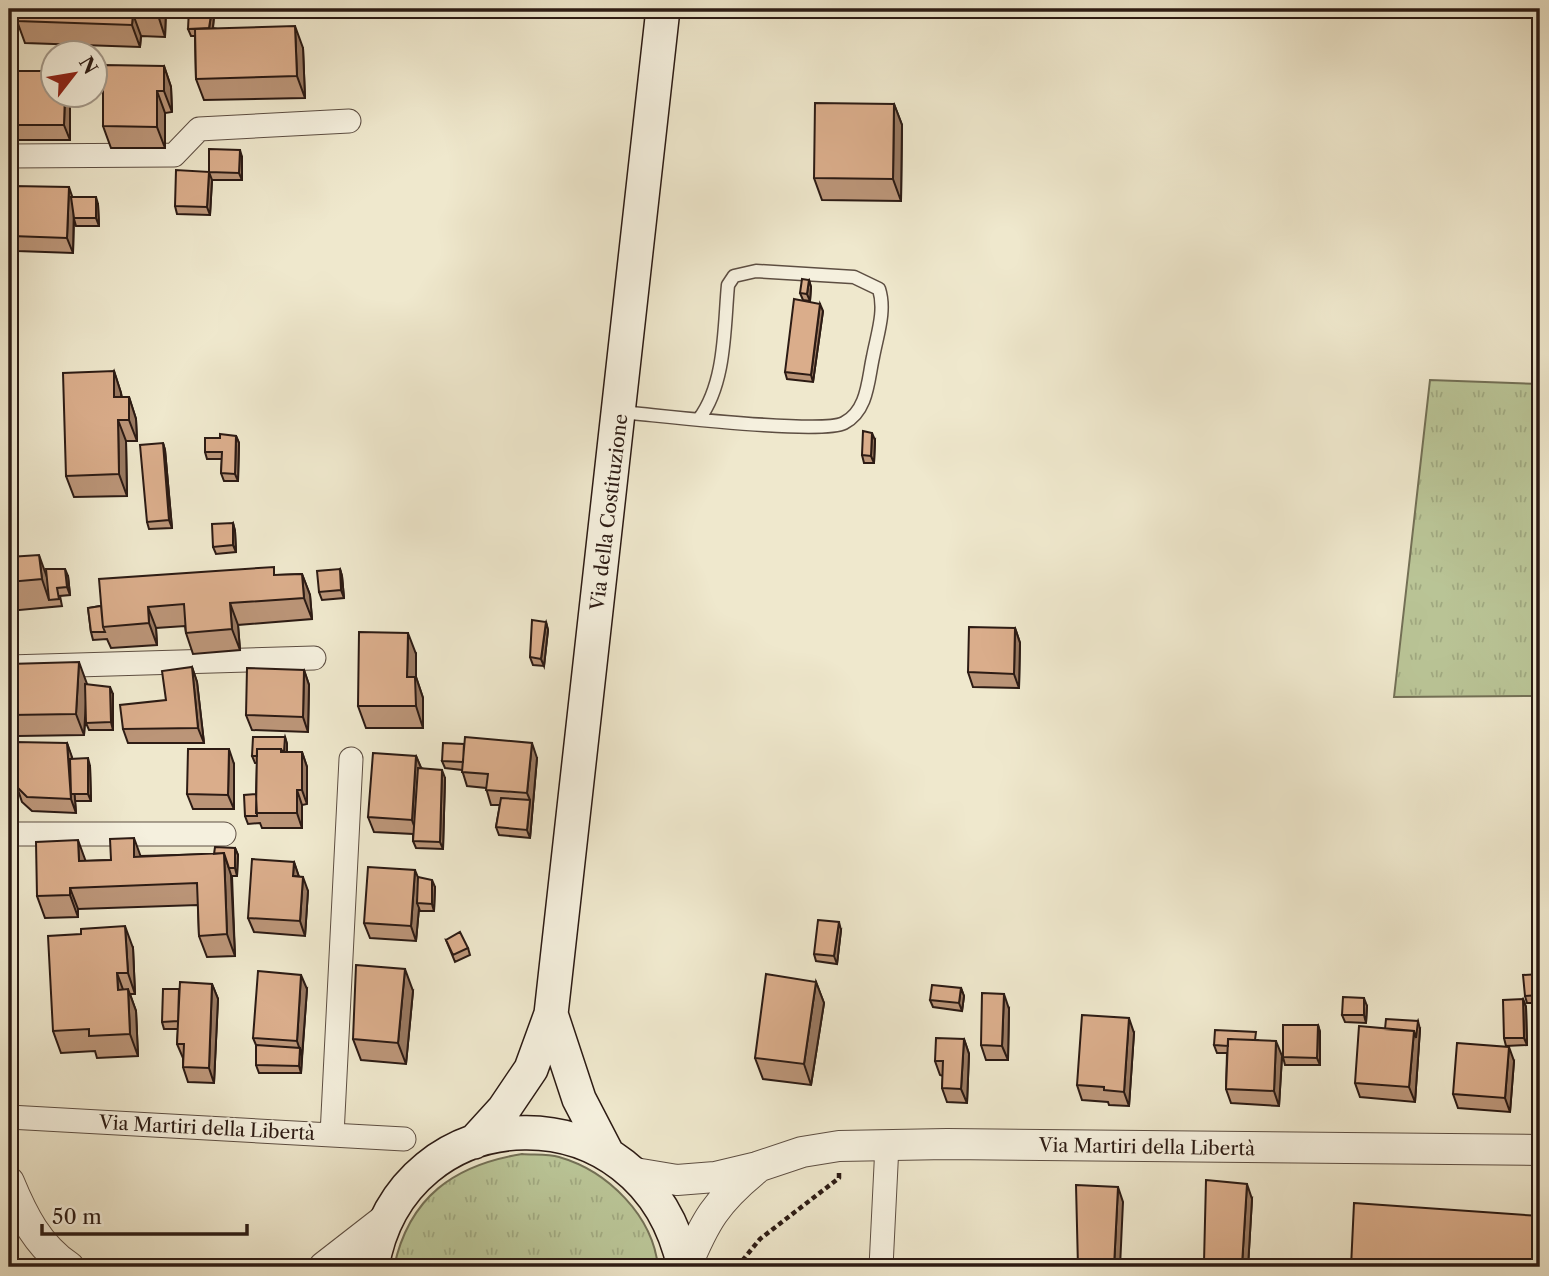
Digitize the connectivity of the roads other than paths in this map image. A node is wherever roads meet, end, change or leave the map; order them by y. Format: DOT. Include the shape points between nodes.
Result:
graph roads {
  1 [pos="663,9"];
  2 [pos="349,121"];
  3 [pos="9,156"];
  4 [pos="620,412"];
  5 [pos="699,419"];
  6 [pos="314,658"];
  7 [pos="9,667"];
  8 [pos="351,759"];
  9 [pos="9,834"];
  10 [pos="224,834"];
  11 [pos="551,1014"];
  12 [pos="9,1117"];
  13 [pos="332,1135"];
  14 [pos="404,1139"];
  15 [pos="474,1142"];
  16 [pos="887,1145"];
  17 [pos="1540,1150"];
  18 [pos="607,1153"];
  19 [pos="757,1167"];
  20 [pos="635,1173"];
  21 [pos="9,1182"];
  22 [pos="387,1218"];
  23 [pos="56,1264"];
  24 [pos="324,1267"];
  25 [pos="372,1267"];
  26 [pos="685,1267"];
  27 [pos="881,1267"];
  1 -- 4 [label="main road, Via della Costituzione"];
  2 -- 3 [label="street" via="199,130 174,155"];
  4 -- 5 [label="lane"];
  4 -- 11 [label="main road, Via della Costituzione"];
  5 -- 5 [label="lane" via="820,428 845,423 864,402 883,301 879,289 854,277 756,271 734,276 728,285 716,383 710,405"];
  6 -- 7 [label="street"];
  8 -- 13 [label="street"];
  9 -- 10 [label="street"];
  11 -- 15 [label="main road, Via della Costituzione" via="531,1069"];
  11 -- 18 [label="main road, Via della Costituzione" via="579,1099"];
  12 -- 13 [label="street, Via Martiri della Libertà"];
  13 -- 14 [label="street, Via Martiri della Libertà"];
  15 -- 18 [label="main road" via="535,1133 570,1138"];
  15 -- 22 [label="main road" via="431,1166"];
  16 -- 17 [label="street, Via Martiri della Libertà"];
  16 -- 19 [label="street, Via Martiri della Libertà" via="802,1152"];
  16 -- 27 [label="street"];
  18 -- 20 [label="main road"];
  19 -- 20 [label="street, Via Martiri della Libertà" via="677,1180"];
  19 -- 26 [label="street, Via Martiri della Libertà" via="725,1194 704,1223"];
  20 -- 26 [label="main road" via="666,1213"];
  21 -- 23 [label="street" via="34,1233"];
  22 -- 24 [label="street"];
  22 -- 25 [label="main road"];
}
